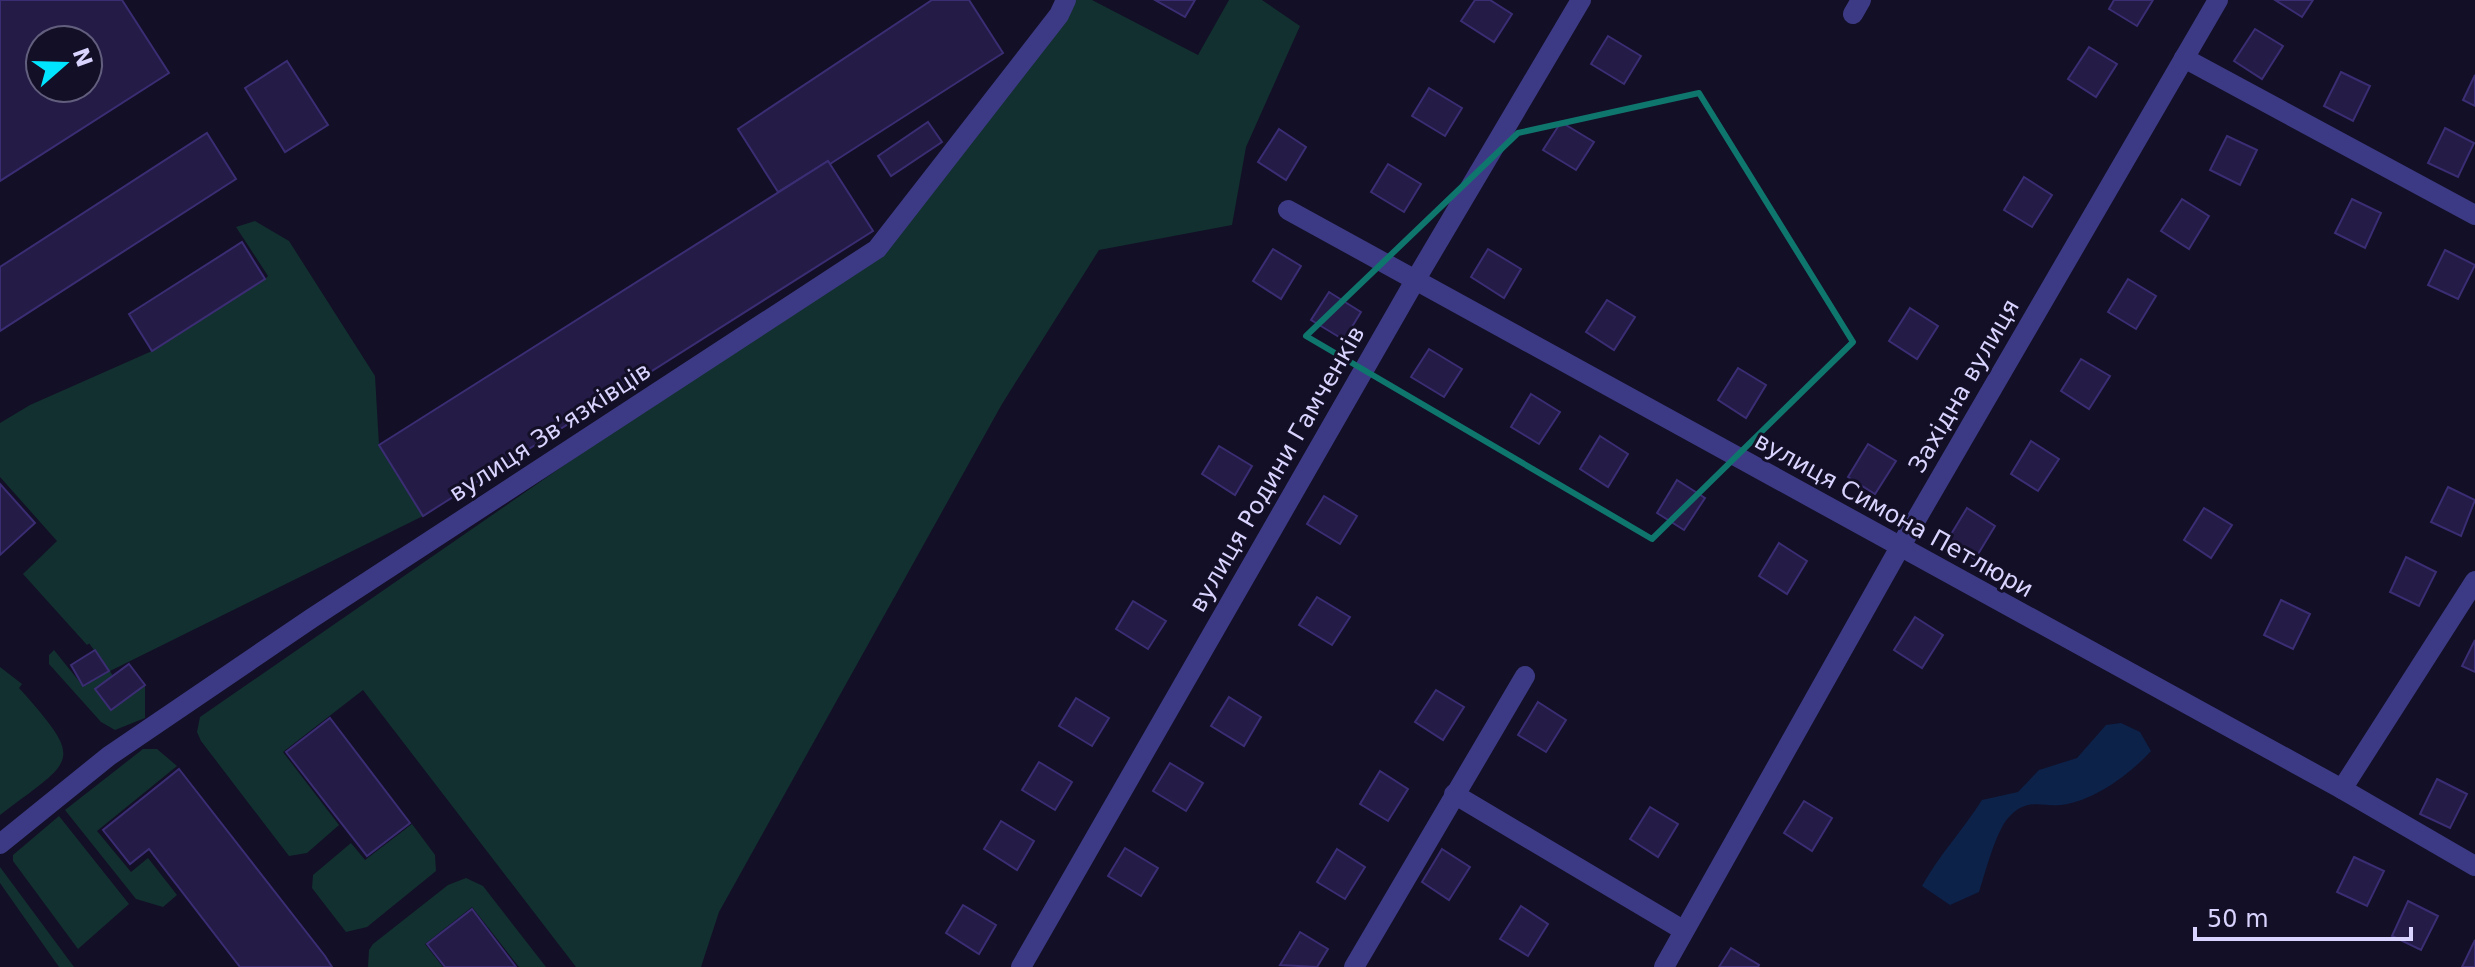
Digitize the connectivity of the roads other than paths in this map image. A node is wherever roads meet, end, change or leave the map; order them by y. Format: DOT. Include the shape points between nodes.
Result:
graph roads {
  1 [pos="1066,0"];
  2 [pos="1581,0"];
  3 [pos="2218,0"];
  4 [pos="2184,58"];
  5 [pos="1288,210"];
  6 [pos="2474,212"];
  7 [pos="1416,279"];
  8 [pos="1899,549"];
  9 [pos="2475,581"];
  10 [pos="1525,676"];
  11 [pos="2342,789"];
  12 [pos="1454,794"];
  13 [pos="0,844"];
  14 [pos="2475,866"];
  15 [pos="1683,930"];
  16 [pos="1021,967"];
  17 [pos="1354,967"];
  18 [pos="1664,967"];
  1 -- 13 [label="street, вулиця Звʼязківців" via="877,249 312,618 109,756"];
  2 -- 7 [label="street, вулиця Родини Гамченків"];
  3 -- 4 [label="street, Західна вулиця"];
  4 -- 6 [label="street"];
  4 -- 8 [label="street, Західна вулиця"];
  5 -- 7 [label="street, вулиця Симона Петлюри"];
  7 -- 8 [label="street, вулиця Симона Петлюри"];
  7 -- 16 [label="street, вулиця Родини Гамченків"];
  8 -- 11 [label="street, вулиця Симона Петлюри"];
  8 -- 15 [label="street, Західна вулиця"];
  9 -- 11 [label="street"];
  10 -- 12 [label="street"];
  11 -- 14 [label="street, вулиця Симона Петлюри"];
  12 -- 15 [label="street"];
  12 -- 17 [label="street"];
  15 -- 18 [label="street, Західна вулиця"];
}
